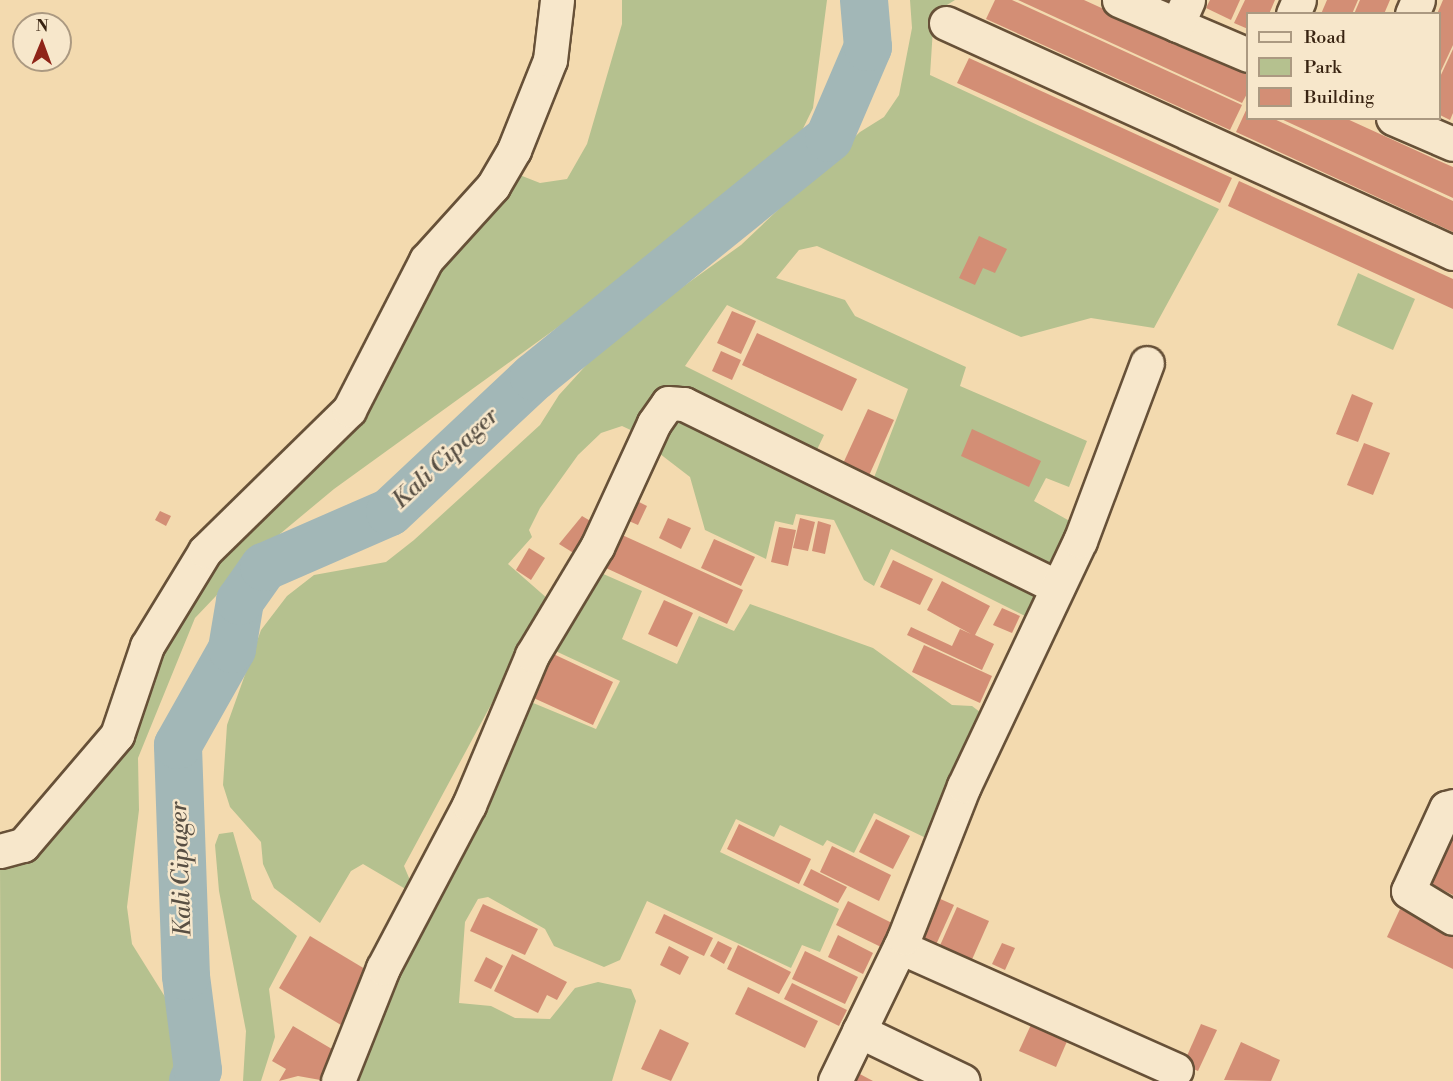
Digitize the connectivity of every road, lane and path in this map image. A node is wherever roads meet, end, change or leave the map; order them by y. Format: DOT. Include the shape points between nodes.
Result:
graph roads {
  1 [pos="557,0"];
  2 [pos="1119,0"];
  3 [pos="1183,13"];
  4 [pos="946,23"];
  5 [pos="1246,54"];
  6 [pos="1398,120"];
  7 [pos="1453,144"];
  8 [pos="1453,254"];
  9 [pos="1148,363"];
  10 [pos="1057,586"];
  11 [pos="1453,806"];
  12 [pos="8,850"];
  13 [pos="1453,918"];
  14 [pos="900,946"];
  15 [pos="859,1031"];
  16 [pos="1176,1071"];
  17 [pos="338,1081"];
  18 [pos="835,1081"];
  19 [pos="963,1081"];
  1 -- 12 [label="street" via="550,60 514,150 493,186 426,260 349,410 205,551 174,595 147,646 117,735"];
  2 -- 3 [label="street"];
  3 -- 5 [label="street"];
  4 -- 8 [label="street"];
  6 -- 7 [label="street"];
  9 -- 10 [label="street"];
  10 -- 14 [label="street" via="964,786"];
  10 -- 17 [label="street" via="684,404 668,403 654,423 597,547 532,655 469,805 383,968"];
  11 -- 13 [label="street" via="1446,808 1408,891"];
  14 -- 15 [label="street"];
  14 -- 16 [label="street"];
  15 -- 18 [label="street"];
  15 -- 19 [label="street"];
}
